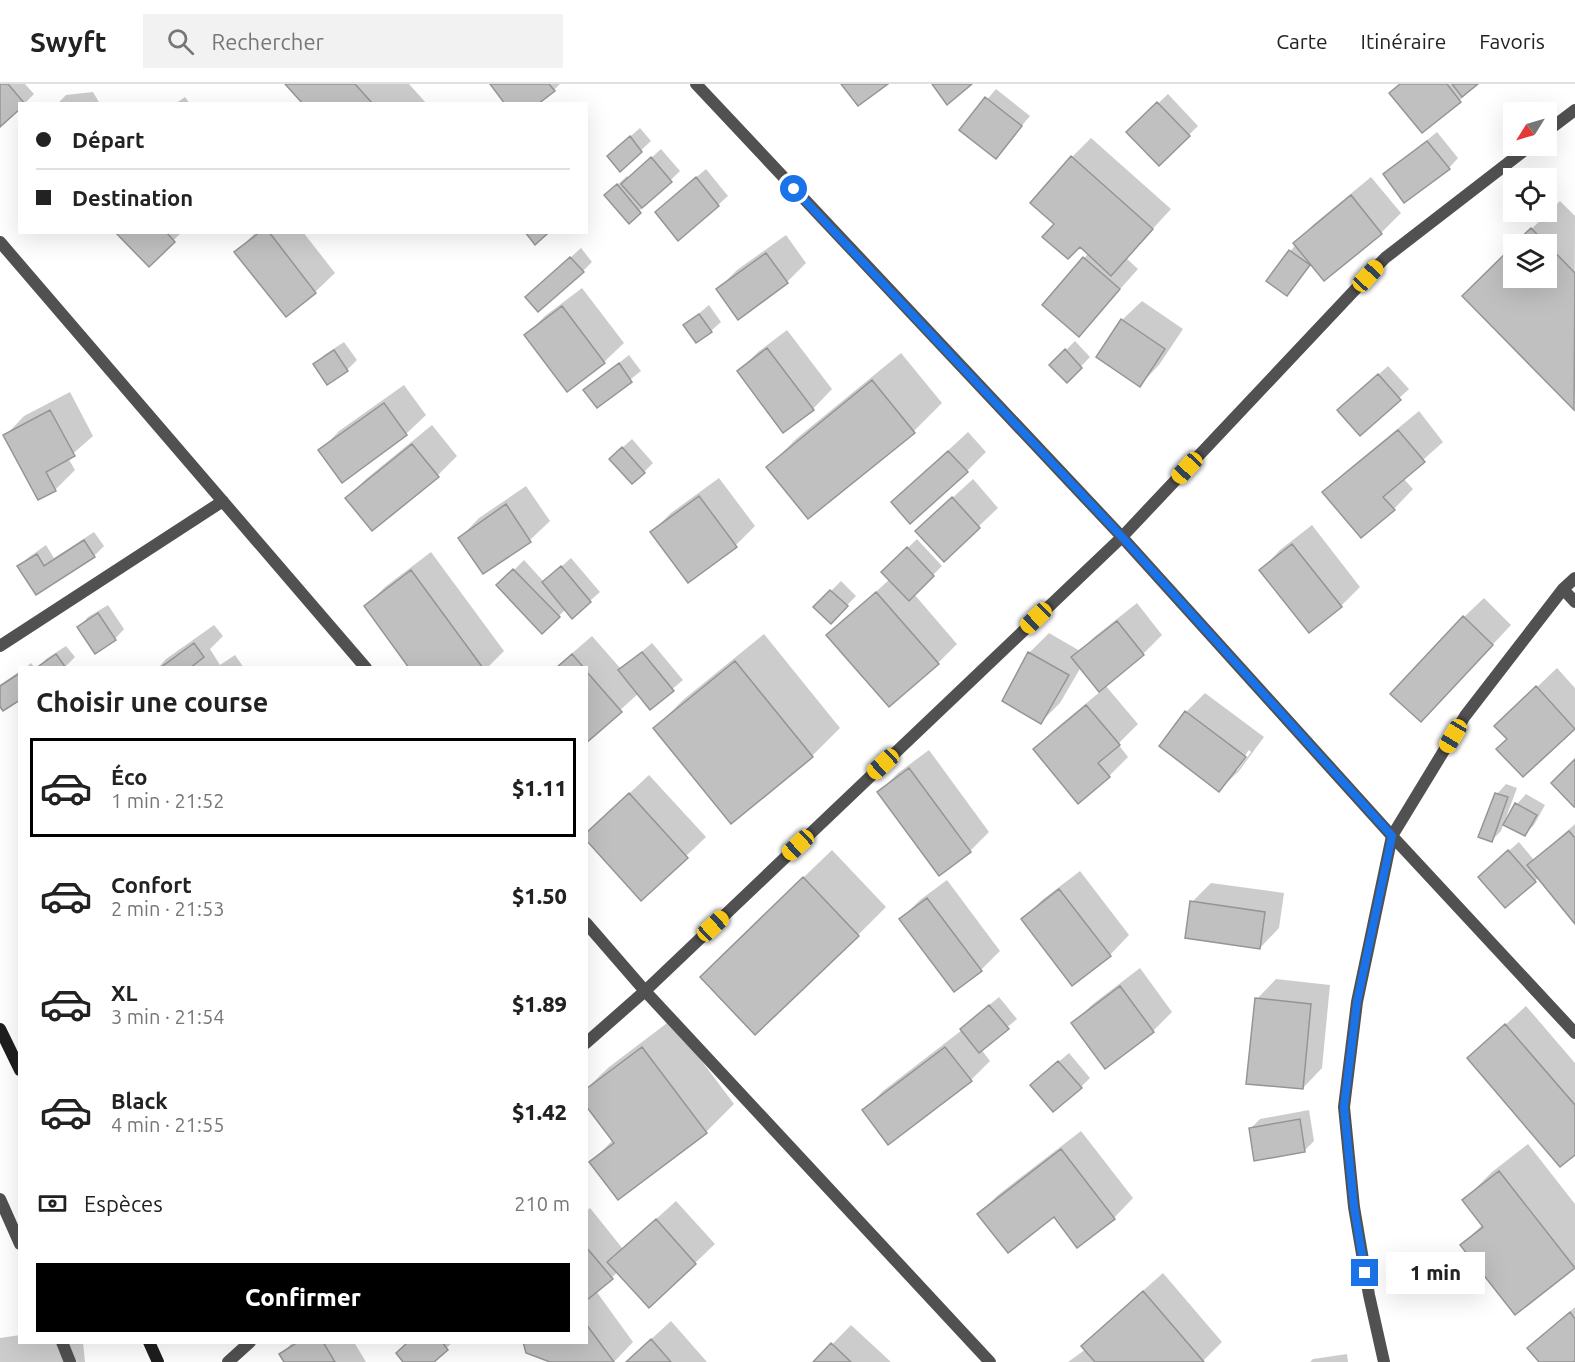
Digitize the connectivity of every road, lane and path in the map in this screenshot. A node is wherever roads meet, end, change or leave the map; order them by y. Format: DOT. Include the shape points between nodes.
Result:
graph roads {
  1 [pos="696,84"];
  2 [pos="1575,110"];
  3 [pos="1557,124"];
  4 [pos="1517,156"];
  5 [pos="0,242"];
  6 [pos="223,501"];
  7 [pos="1122,537"];
  8 [pos="1575,578"];
  9 [pos="1563,589"];
  10 [pos="1575,602"];
  11 [pos="0,646"];
  12 [pos="364,666"];
  13 [pos="1392,836"];
  14 [pos="588,925"];
  15 [pos="645,991"];
  16 [pos="0,1029"];
  17 [pos="1575,1033"];
  18 [pos="588,1041"];
  19 [pos="18,1066"];
  20 [pos="0,1199"];
  21 [pos="18,1240"];
  22 [pos="63,1344"];
  23 [pos="150,1344"];
  24 [pos="248,1344"];
  25 [pos="70,1362"];
  26 [pos="158,1362"];
  27 [pos="228,1362"];
  28 [pos="990,1362"];
  29 [pos="1384,1362"];
  1 -- 7 [label="street"];
  2 -- 3 [label="street"];
  4 -- 7 [label="street" via="1385,258"];
  5 -- 6 [label="street"];
  6 -- 11 [label="street"];
  6 -- 12 [label="street"];
  7 -- 13 [label="street"];
  7 -- 15 [label="street"];
  8 -- 9 [label="street"];
  9 -- 10 [label="street"];
  9 -- 13 [label="street" via="1465,716"];
  13 -- 17 [label="street"];
  13 -- 29 [label="street" via="1357,1002 1344,1107 1354,1207"];
  14 -- 15 [label="street"];
  15 -- 18 [label="street"];
  15 -- 28 [label="street"];
  16 -- 19 [label="street"];
  20 -- 21 [label="street"];
  22 -- 25 [label="street"];
  23 -- 26 [label="street"];
  24 -- 27 [label="street"];
}
